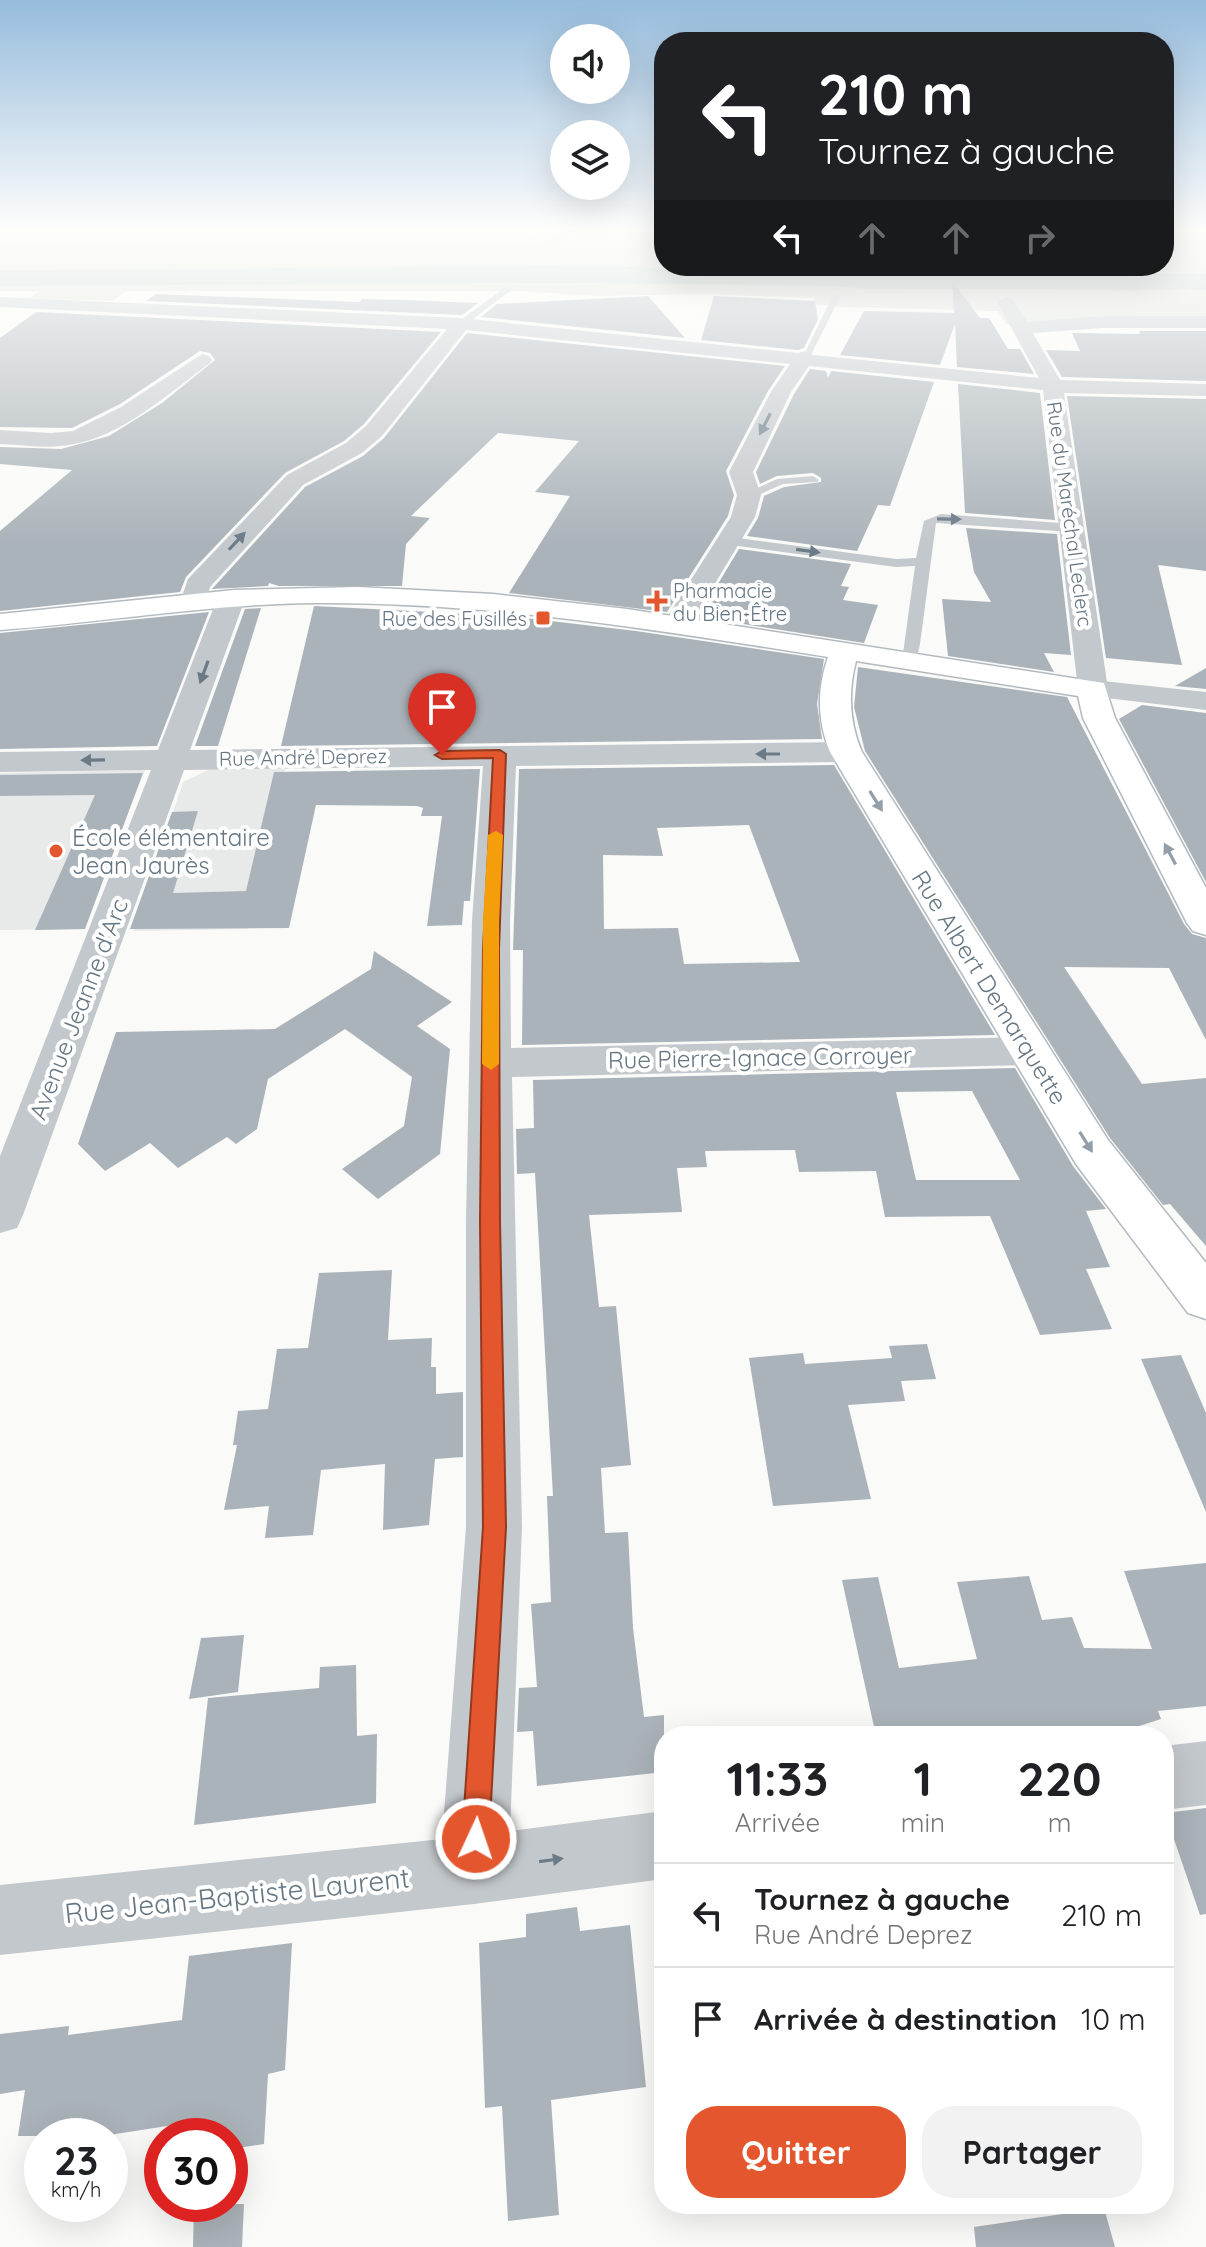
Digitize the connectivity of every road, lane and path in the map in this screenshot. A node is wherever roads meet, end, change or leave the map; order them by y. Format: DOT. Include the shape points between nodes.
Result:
graph roads {
  1 [pos="451,336"];
  2 [pos="585,336"];
  3 [pos="816,336"];
  4 [pos="1026,336"];
  5 [pos="805,357"];
  6 [pos="202,360"];
  7 [pos="1053,385"];
  8 [pos="1206,390"];
  9 [pos="0,437"];
  10 [pos="813,480"];
  11 [pos="749,495"];
  12 [pos="1073,528"];
  13 [pos="731,541"];
  14 [pos="924,561"];
  15 [pos="231,599"];
  16 [pos="194,602"];
  17 [pos="0,622"];
  18 [pos="676,625"];
  19 [pos="845,651"];
  20 [pos="909,661"];
  21 [pos="1093,689"];
  22 [pos="1206,701"];
  23 [pos="846,752"];
  24 [pos="500,754"];
  25 [pos="171,758"];
  26 [pos="0,762"];
  27 [pos="1206,923"];
  28 [pos="1028,1051"];
  29 [pos="491,1063"];
  30 [pos="0,1215"];
  31 [pos="1206,1299"];
  32 [pos="1206,1773"];
  33 [pos="1174,1777"];
  34 [pos="654,1846"];
  35 [pos="474,1870"];
  36 [pos="0,1920"];
  16 -- 1 [label="street, one-way" via="197,585 295,480 374,431"];
  2 -- 5 [label="street"];
  3 -- 5 [label="lane"];
  4 -- 7 [label="street, Rue du Maréchal Leclerc"];
  5 -- 7 [label="street"];
  5 -- 11 [label="street, one-way" via="741,472"];
  6 -- 9 [label="street" via="80,436"];
  7 -- 8 [label="street"];
  7 -- 12 [label="street, Rue du Maréchal Leclerc"];
  10 -- 11 [label="lane" via="781,481"];
  11 -- 13 [label="street"];
  14 -- 12 [label="lane, one-way" via="930,521 941,518"];
  12 -- 21 [label="street, Rue du Maréchal Leclerc"];
  13 -- 14 [label="lane, one-way" via="896,563"];
  13 -- 18 [label="street"];
  14 -- 20 [label="lane"];
  15 -- 16 [label="main road"];
  15 -- 18 [label="main road" via="368,595 569,610"];
  15 -- 25 [label="street, Avenue Jeanne d'Arc, one-way"];
  16 -- 17 [label="main road"];
  18 -- 19 [label="main road"];
  19 -- 20 [label="main road"];
  19 -- 23 [label="main road, Rue Albert Demarquette" via="836,724"];
  20 -- 21 [label="main road"];
  21 -- 22 [label="street"];
  27 -- 21 [label="main road, one-way" via="1099,718"];
  23 -- 24 [label="street, Rue André Deprez, one-way"];
  23 -- 28 [label="main road, Rue Albert Demarquette, one-way"];
  24 -- 25 [label="street, Rue André Deprez"];
  24 -- 29 [label="street" via="491,921"];
  25 -- 26 [label="street, Rue André Deprez, one-way"];
  25 -- 30 [label="street, Avenue Jeanne d'Arc"];
  28 -- 29 [label="street, Rue Pierre-Ignace Corroyer"];
  28 -- 31 [label="main road, Rue Albert Demarquette, one-way" via="1092,1152"];
  29 -- 35 [label="street" via="494,1527"];
  32 -- 33 [label="street"];
  35 -- 34 [label="street, Rue Jean-Baptiste Laurent, one-way"];
  35 -- 36 [label="street, Rue Jean-Baptiste Laurent"];
}
